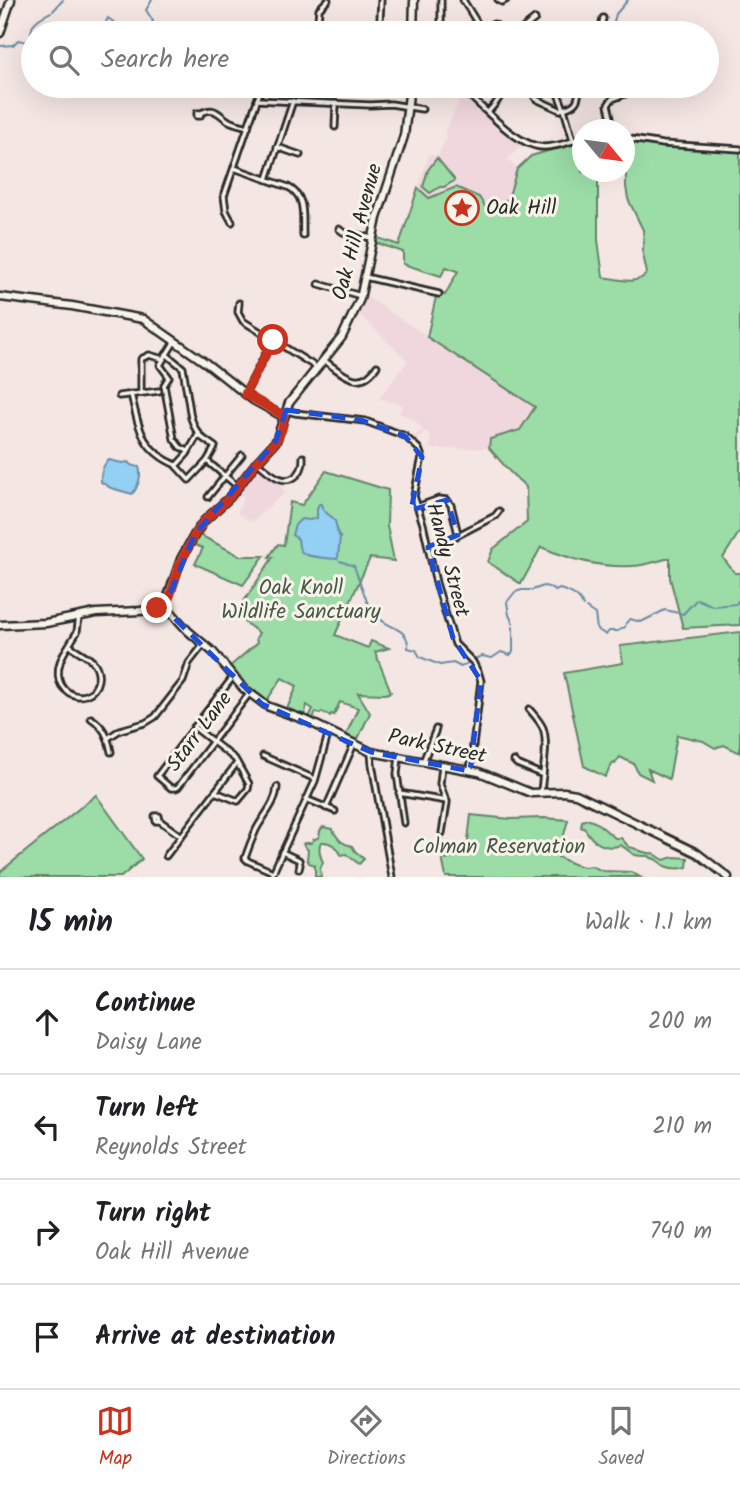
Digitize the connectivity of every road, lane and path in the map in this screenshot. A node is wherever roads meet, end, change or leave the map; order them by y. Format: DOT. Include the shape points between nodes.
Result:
graph roads {
  1 [pos="11,0"];
  2 [pos="326,0"];
  3 [pos="381,0"];
  4 [pos="414,0"];
  5 [pos="441,0"];
  6 [pos="463,0"];
  7 [pos="498,0"];
  8 [pos="506,0"];
  9 [pos="603,18"];
  10 [pos="535,19"];
  11 [pos="318,21"];
  12 [pos="379,21"];
  13 [pos="413,21"];
  14 [pos="441,21"];
  15 [pos="475,21"];
  16 [pos="532,21"];
  17 [pos="603,21"];
  18 [pos="0,33"];
  19 [pos="409,98"];
  20 [pos="472,98"];
  21 [pos="498,98"];
  22 [pos="535,98"];
  23 [pos="560,98"];
  24 [pos="578,98"];
  25 [pos="615,98"];
  26 [pos="257,100"];
  27 [pos="293,101"];
  28 [pos="336,103"];
  29 [pos="408,106"];
  30 [pos="422,109"];
  31 [pos="564,109"];
  32 [pos="488,112"];
  33 [pos="201,113"];
  34 [pos="611,119"];
  35 [pos="248,127"];
  36 [pos="335,127"];
  37 [pos="572,137"];
  38 [pos="635,140"];
  39 [pos="572,141"];
  40 [pos="277,147"];
  41 [pos="740,149"];
  42 [pos="300,155"];
  43 [pos="234,168"];
  44 [pos="267,179"];
  45 [pos="232,222"];
  46 [pos="339,229"];
  47 [pos="303,236"];
  48 [pos="372,238"];
  49 [pos="365,277"];
  50 [pos="319,284"];
  51 [pos="439,294"];
  52 [pos="361,296"];
  53 [pos="0,297"];
  54 [pos="239,303"];
  55 [pos="273,340"];
  56 [pos="175,341"];
  57 [pos="165,356"];
  58 [pos="323,360"];
  59 [pos="377,366"];
  60 [pos="316,368"];
  61 [pos="165,388"];
  62 [pos="141,393"];
  63 [pos="131,394"];
  64 [pos="245,394"];
  65 [pos="119,396"];
  66 [pos="285,413"];
  67 [pos="199,433"];
  68 [pos="189,451"];
  69 [pos="242,455"];
  70 [pos="303,457"];
  71 [pos="207,460"];
  72 [pos="257,462"];
  73 [pos="176,465"];
  74 [pos="225,476"];
  75 [pos="238,487"];
  76 [pos="208,497"];
  77 [pos="417,507"];
  78 [pos="499,511"];
  79 [pos="458,535"];
  80 [pos="428,546"];
  81 [pos="164,608"];
  82 [pos="79,616"];
  83 [pos="0,625"];
  84 [pos="204,644"];
  85 [pos="69,645"];
  86 [pos="233,677"];
  87 [pos="249,694"];
  88 [pos="528,709"];
  89 [pos="91,718"];
  90 [pos="194,727"];
  91 [pos="436,729"];
  92 [pos="329,732"];
  93 [pos="108,738"];
  94 [pos="213,741"];
  95 [pos="354,744"];
  96 [pos="111,752"];
  97 [pos="371,752"];
  98 [pos="263,756"];
  99 [pos="400,757"];
  100 [pos="514,761"];
  101 [pos="423,762"];
  102 [pos="237,763"];
  103 [pos="442,766"];
  104 [pos="470,771"];
  105 [pos="543,775"];
  106 [pos="315,779"];
  107 [pos="277,788"];
  108 [pos="215,792"];
  109 [pos="400,793"];
  110 [pos="541,793"];
  111 [pos="306,799"];
  112 [pos="447,801"];
  113 [pos="326,808"];
  114 [pos="335,811"];
  115 [pos="160,821"];
  116 [pos="404,823"];
  117 [pos="442,834"];
  118 [pos="181,836"];
  119 [pos="282,852"];
  120 [pos="166,856"];
  121 [pos="299,869"];
  122 [pos="272,874"];
  123 [pos="392,877"];
  124 [pos="728,877"];
  1 -- 18 [label="main road"];
  2 -- 11 [label="street"];
  3 -- 12 [label="street"];
  4 -- 13 [label="main road"];
  5 -- 14 [label="street"];
  6 -- 15 [label="street"];
  7 -- 8 [label="street"];
  9 -- 17 [label="street"];
  10 -- 16 [label="street"];
  19 -- 29 [label="main road, Oak Hill Avenue"];
  20 -- 32 [label="street"];
  21 -- 32 [label="street"];
  22 -- 31 [label="street"];
  23 -- 31 [label="street"];
  24 -- 31 [label="street"];
  25 -- 34 [label="street" via="608,105"];
  26 -- 27 [label="street"];
  26 -- 35 [label="street"];
  27 -- 28 [label="street"];
  27 -- 40 [label="street"];
  28 -- 29 [label="street"];
  28 -- 36 [label="street"];
  29 -- 30 [label="street"];
  29 -- 48 [label="main road, Oak Hill Avenue" via="404,136"];
  31 -- 37 [label="street"];
  32 -- 39 [label="street" via="531,145 548,147"];
  33 -- 35 [label="street" via="215,111"];
  35 -- 43 [label="street"];
  38 -- 41 [label="street"];
  40 -- 42 [label="street"];
  40 -- 44 [label="street"];
  43 -- 44 [label="street"];
  43 -- 45 [label="street" via="224,200"];
  44 -- 47 [label="street" via="299,195"];
  46 -- 48 [label="street"];
  48 -- 49 [label="main road, Oak Hill Avenue"];
  49 -- 51 [label="street"];
  49 -- 52 [label="main road, Oak Hill Avenue"];
  50 -- 52 [label="street"];
  52 -- 58 [label="main road, Oak Hill Avenue" via="347,330"];
  53 -- 56 [label="main road" via="143,319"];
  54 -- 55 [label="street" via="243,321"];
  55 -- 60 [label="street"];
  55 -- 64 [label="street"];
  56 -- 57 [label="street"];
  56 -- 64 [label="main road"];
  57 -- 61 [label="street" via="160,365 169,377"];
  57 -- 62 [label="street" via="141,359"];
  57 -- 67 [label="street" via="183,368 191,418"];
  58 -- 59 [label="street" via="355,380 369,376"];
  58 -- 60 [label="main road, Oak Hill Avenue"];
  60 -- 66 [label="main road, Oak Hill Avenue"];
  61 -- 62 [label="street"];
  61 -- 68 [label="street" via="174,439"];
  62 -- 63 [label="street"];
  63 -- 65 [label="street"];
  63 -- 73 [label="street" via="146,442"];
  64 -- 66 [label="main road"];
  66 -- 72 [label="main road, Oak Hill Avenue" via="276,441"];
  66 -- 77 [label="street, Handy Street" via="360,420 413,441 422,457 414,496"];
  67 -- 68 [label="street"];
  67 -- 71 [label="street" via="215,447"];
  68 -- 73 [label="street"];
  69 -- 74 [label="street"];
  70 -- 72 [label="street" via="300,471 285,480"];
  71 -- 73 [label="street" via="189,480"];
  71 -- 74 [label="street"];
  72 -- 75 [label="main road, Oak Hill Avenue"];
  74 -- 75 [label="street"];
  74 -- 76 [label="street"];
  75 -- 81 [label="main road, Oak Hill Avenue" via="191,540"];
  77 -- 79 [label="street" via="447,500"];
  77 -- 80 [label="street, Handy Street"];
  78 -- 79 [label="street"];
  79 -- 80 [label="street"];
  80 -- 104 [label="street, Handy Street" via="453,638 480,674"];
  81 -- 82 [label="main road"];
  81 -- 84 [label="main road, Park Street"];
  82 -- 83 [label="main road"];
  82 -- 85 [label="street"];
  84 -- 86 [label="main road, Park Street"];
  84 -- 93 [label="street" via="155,717"];
  85 -- 85 [label="street" via="93,662 98,672 96,685 82,695 67,693 59,681 59,662"];
  86 -- 87 [label="main road, Park Street"];
  86 -- 90 [label="street"];
  87 -- 92 [label="main road, Park Street"];
  87 -- 94 [label="street, Starr Lane"];
  88 -- 105 [label="street" via="544,730"];
  89 -- 93 [label="street"];
  90 -- 94 [label="street"];
  90 -- 94 [label="street, Starr Lane" via="157,776 171,788 176,788"];
  91 -- 101 [label="street"];
  92 -- 95 [label="main road, Park Street"];
  92 -- 106 [label="street"];
  93 -- 96 [label="street"];
  94 -- 102 [label="street"];
  95 -- 97 [label="main road, Park Street"];
  95 -- 113 [label="street"];
  97 -- 99 [label="main road, Park Street"];
  97 -- 123 [label="street"];
  98 -- 106 [label="street"];
  99 -- 101 [label="main road, Park Street"];
  99 -- 109 [label="street"];
  100 -- 105 [label="street"];
  101 -- 103 [label="main road, Park Street"];
  102 -- 108 [label="street"];
  102 -- 108 [label="street" via="248,789 235,801"];
  103 -- 104 [label="main road, Park Street"];
  103 -- 112 [label="street" via="440,784"];
  104 -- 110 [label="main road, Park Street"];
  105 -- 110 [label="street"];
  106 -- 111 [label="street"];
  107 -- 122 [label="street" via="245,858"];
  108 -- 118 [label="street"];
  109 -- 112 [label="street"];
  109 -- 116 [label="street"];
  110 -- 124 [label="main road, Park Street" via="582,796 697,853"];
  111 -- 113 [label="street"];
  111 -- 119 [label="street"];
  112 -- 117 [label="street"];
  113 -- 114 [label="street"];
  115 -- 118 [label="street"];
  118 -- 120 [label="street"];
  119 -- 121 [label="street" via="299,860"];
  119 -- 122 [label="street"];
}
